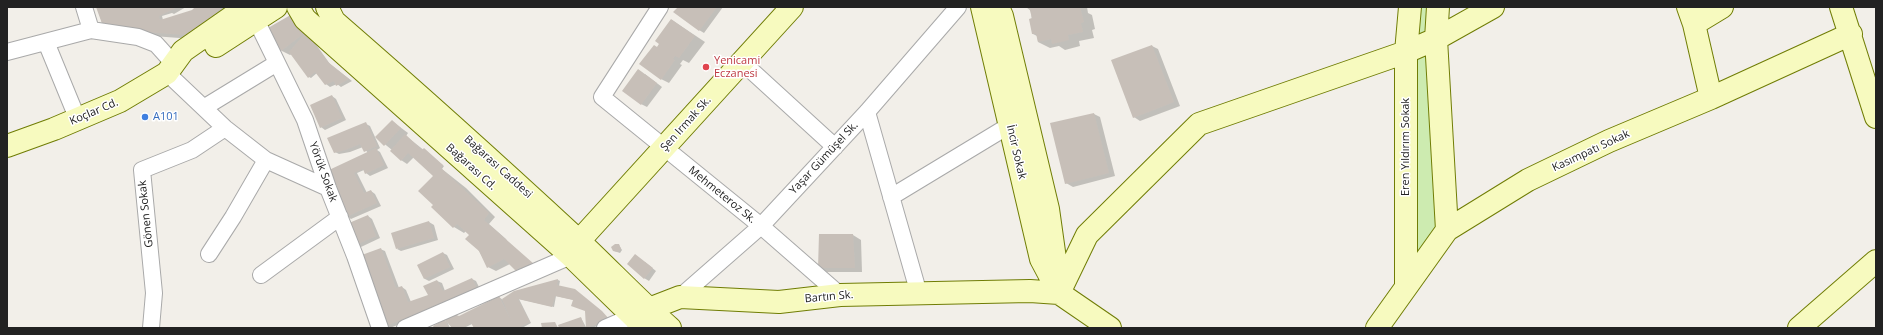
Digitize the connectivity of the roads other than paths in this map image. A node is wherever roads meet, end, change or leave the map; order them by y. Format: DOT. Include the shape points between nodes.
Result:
graph roads {
  1 [pos="84,7"];
  2 [pos="276,7"];
  3 [pos="298,7"];
  4 [pos="326,7"];
  5 [pos="660,7"];
  6 [pos="958,7"];
  7 [pos="982,7"];
  8 [pos="998,7"];
  9 [pos="1410,7"];
  10 [pos="1438,7"];
  11 [pos="1493,7"];
  12 [pos="1722,7"];
  13 [pos="1841,7"];
  14 [pos="785,9"];
  15 [pos="251,14"];
  16 [pos="1691,15"];
  17 [pos="91,30"];
  18 [pos="1851,34"];
  19 [pos="1436,39"];
  20 [pos="46,42"];
  21 [pos="7,52"];
  22 [pos="1406,52"];
  23 [pos="742,62"];
  24 [pos="278,63"];
  25 [pos="170,68"];
  26 [pos="1711,98"];
  27 [pos="205,107"];
  28 [pos="867,112"];
  29 [pos="1876,117"];
  30 [pos="78,120"];
  31 [pos="1010,125"];
  32 [pos="225,128"];
  33 [pos="7,146"];
  34 [pos="835,147"];
  35 [pos="665,148"];
  36 [pos="266,160"];
  37 [pos="328,188"];
  38 [pos="891,197"];
  39 [pos="340,217"];
  40 [pos="761,226"];
  41 [pos="1447,230"];
  42 [pos="575,249"];
  43 [pos="209,254"];
  44 [pos="1876,261"];
  45 [pos="261,275"];
  46 [pos="1406,286"];
  47 [pos="1059,293"];
  48 [pos="919,294"];
  49 [pos="840,295"];
  50 [pos="680,297"];
  51 [pos="642,318"];
  52 [pos="152,328"];
  53 [pos="380,328"];
  54 [pos="405,328"];
  55 [pos="605,328"];
  56 [pos="670,328"];
  57 [pos="1110,328"];
  58 [pos="1377,328"];
  59 [pos="1799,328"];
  1 -- 17 [label="street"];
  2 -- 15 [label="main road, Koçlar Cd."];
  3 -- 42 [label="main road, Bağarası Cd." via="305,19"];
  4 -- 42 [label="main road, Bağarası Caddesi" via="334,21 459,131"];
  5 -- 35 [label="street, Mehmeteroz Sk." via="602,97"];
  6 -- 28 [label="street, Yaşar Gümüşel Sk."];
  7 -- 31 [label="main road, İncir Sokak"];
  8 -- 47 [label="main road, İncir Sokak" via="1048,209"];
  9 -- 22 [label="main road, Eren Yıldırım Sokak"];
  10 -- 19 [label="main road"];
  11 -- 19 [label="main road"];
  12 -- 16 [label="main road"];
  13 -- 18 [label="main road"];
  14 -- 23 [label="main road, Şen Irmak Sk."];
  15 -- 24 [label="street, Yörük Sokak"];
  15 -- 25 [label="main road, Koçlar Cd." via="191,63"];
  16 -- 26 [label="main road"];
  17 -- 20 [label="street"];
  17 -- 25 [label="street" via="138,37 156,44"];
  18 -- 26 [label="main road, Kasımpatı Sokak"];
  18 -- 29 [label="main road"];
  19 -- 22 [label="main road"];
  19 -- 41 [label="main road"];
  20 -- 21 [label="street"];
  20 -- 30 [label="street"];
  22 -- 46 [label="main road, Eren Yıldırım Sokak"];
  22 -- 47 [label="main road" via="1199,124 1087,235"];
  23 -- 34 [label="street"];
  23 -- 35 [label="main road, Şen Irmak Sk."];
  24 -- 27 [label="street"];
  24 -- 37 [label="street, Yörük Sokak" via="305,120"];
  25 -- 27 [label="street"];
  25 -- 30 [label="main road, Koçlar Cd." via="120,101"];
  26 -- 41 [label="main road, Kasımpatı Sokak" via="1609,141 1528,180"];
  27 -- 32 [label="street"];
  28 -- 34 [label="street, Yaşar Gümüşel Sk."];
  28 -- 38 [label="street"];
  30 -- 33 [label="main road, Koçlar Cd."];
  31 -- 38 [label="street"];
  31 -- 47 [label="main road, İncir Sokak" via="1041,259"];
  32 -- 36 [label="street"];
  32 -- 52 [label="street, Gönen Sokak" via="192,150 142,170 154,293"];
  34 -- 40 [label="street, Yaşar Gümüşel Sk."];
  35 -- 40 [label="street, Mehmeteroz Sk."];
  35 -- 42 [label="main road, Şen Irmak Sk."];
  36 -- 37 [label="street"];
  36 -- 43 [label="street"];
  37 -- 39 [label="street, Yörük Sokak"];
  38 -- 48 [label="street"];
  39 -- 45 [label="street"];
  39 -- 53 [label="street, Yörük Sokak"];
  40 -- 49 [label="street, Mehmeteroz Sk."];
  40 -- 50 [label="street, Yaşar Gümüşel Sk."];
  41 -- 46 [label="main road, Kasımpatı Sokak"];
  42 -- 51 [label="main road, Bağarası Caddesi"];
  42 -- 54 [label="street"];
  44 -- 59 [label="main road"];
  46 -- 58 [label="main road, Kasımpatı Sokak"];
  47 -- 48 [label="main road, Bartın Sk." via="1030,291"];
  47 -- 57 [label="main road, İncir Sokak"];
  48 -- 49 [label="main road, Bartın Sk."];
  49 -- 50 [label="main road, Bartın Sk." via="779,302"];
  50 -- 51 [label="main road, Bartın Sk."];
  51 -- 55 [label="street, Bartın Sk."];
  51 -- 56 [label="main road, Bağarası Caddesi"];
}
